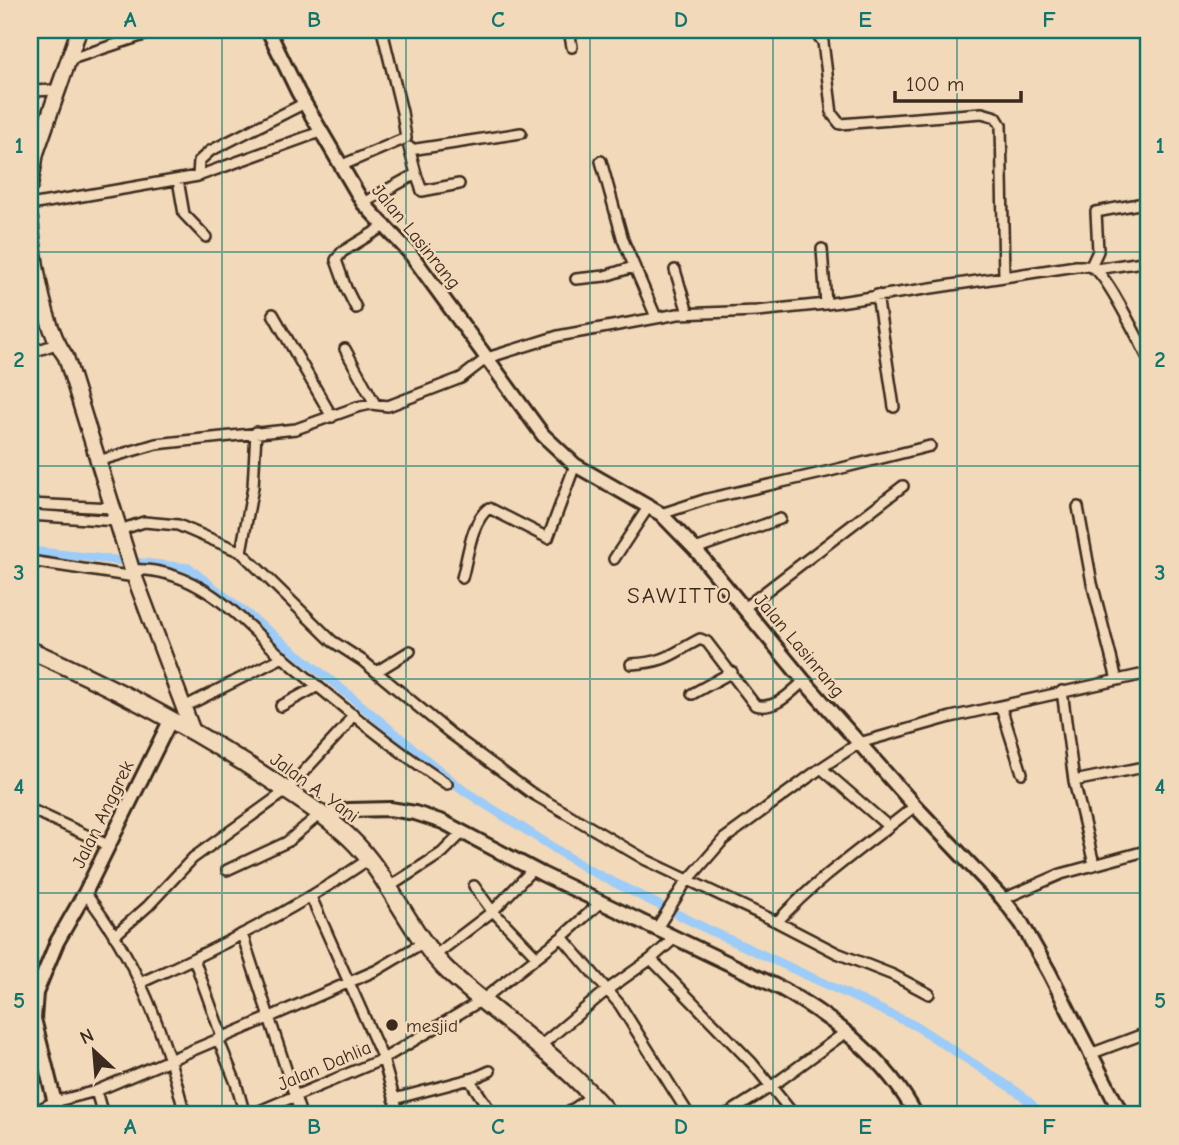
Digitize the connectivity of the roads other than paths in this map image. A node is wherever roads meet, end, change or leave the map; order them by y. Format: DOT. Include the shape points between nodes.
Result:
graph roads {
  1 [pos="79,30"];
  2 [pos="159,30"];
  3 [pos="268,30"];
  4 [pos="382,30"];
  5 [pos="569,30"];
  6 [pos="802,30"];
  7 [pos="572,47"];
  8 [pos="68,60"];
  9 [pos="57,90"];
  10 [pos="30,91"];
  11 [pos="305,103"];
  12 [pos="320,132"];
  13 [pos="521,133"];
  14 [pos="406,138"];
  15 [pos="410,150"];
  16 [pos="601,161"];
  17 [pos="340,166"];
  18 [pos="416,174"];
  19 [pos="198,176"];
  20 [pos="178,180"];
  21 [pos="459,184"];
  22 [pos="30,186"];
  23 [pos="1149,202"];
  24 [pos="363,203"];
  25 [pos="30,205"];
  26 [pos="30,219"];
  27 [pos="386,225"];
  28 [pos="206,237"];
  29 [pos="821,248"];
  30 [pos="1149,261"];
  31 [pos="633,267"];
  32 [pos="1094,268"];
  33 [pos="675,270"];
  34 [pos="1004,276"];
  35 [pos="576,279"];
  36 [pos="877,295"];
  37 [pos="826,304"];
  38 [pos="356,308"];
  39 [pos="688,313"];
  40 [pos="272,314"];
  41 [pos="656,317"];
  42 [pos="56,344"];
  43 [pos="345,349"];
  44 [pos="30,353"];
  45 [pos="487,358"];
  46 [pos="1149,359"];
  47 [pos="375,404"];
  48 [pos="894,407"];
  49 [pos="332,416"];
  50 [pos="256,432"];
  51 [pos="930,446"];
  52 [pos="97,461"];
  53 [pos="575,464"];
  54 [pos="903,486"];
  55 [pos="30,504"];
  56 [pos="649,506"];
  57 [pos="1078,507"];
  58 [pos="661,514"];
  59 [pos="30,515"];
  60 [pos="780,519"];
  61 [pos="118,524"];
  62 [pos="695,549"];
  63 [pos="241,552"];
  64 [pos="614,559"];
  65 [pos="30,561"];
  66 [pos="133,571"];
  67 [pos="463,578"];
  68 [pos="744,608"];
  69 [pos="30,650"];
  70 [pos="410,651"];
  71 [pos="283,657"];
  72 [pos="631,664"];
  73 [pos="376,672"];
  74 [pos="732,672"];
  75 [pos="1149,673"];
  76 [pos="1117,680"];
  77 [pos="804,681"];
  78 [pos="318,686"];
  79 [pos="1062,691"];
  80 [pos="692,695"];
  81 [pos="184,706"];
  82 [pos="281,706"];
  83 [pos="1001,707"];
  84 [pos="354,715"];
  85 [pos="171,719"];
  86 [pos="193,732"];
  87 [pos="859,743"];
  88 [pos="1146,767"];
  89 [pos="821,768"];
  90 [pos="1021,772"];
  91 [pos="1074,781"];
  92 [pos="447,784"];
  93 [pos="1149,786"];
  94 [pos="286,791"];
  95 [pos="915,807"];
  96 [pos="30,809"];
  97 [pos="322,815"];
  98 [pos="889,827"];
  99 [pos="463,832"];
  100 [pos="108,845"];
  101 [pos="1149,850"];
  102 [pos="369,859"];
  103 [pos="1094,864"];
  104 [pos="533,869"];
  105 [pos="227,870"];
  106 [pos="686,883"];
  107 [pos="474,886"];
  108 [pos="389,887"];
  109 [pos="85,893"];
  110 [pos="311,897"];
  111 [pos="1003,899"];
  112 [pos="601,902"];
  113 [pos="493,911"];
  114 [pos="777,922"];
  115 [pos="660,925"];
  116 [pos="242,934"];
  117 [pos="114,936"];
  118 [pos="562,937"];
  119 [pos="677,937"];
  120 [pos="424,942"];
  121 [pos="434,956"];
  122 [pos="536,956"];
  123 [pos="652,958"];
  124 [pos="194,959"];
  125 [pos="142,982"];
  126 [pos="349,983"];
  127 [pos="607,990"];
  128 [pos="929,994"];
  129 [pos="482,1000"];
  130 [pos="270,1016"];
  131 [pos="32,1020"];
  132 [pos="846,1032"];
  133 [pos="1149,1032"];
  134 [pos="220,1038"];
  135 [pos="539,1047"];
  136 [pos="1090,1054"];
  137 [pos="383,1059"];
  138 [pos="170,1061"];
  139 [pos="490,1071"];
  140 [pos="469,1079"];
  141 [pos="772,1086"];
  142 [pos="96,1091"];
  143 [pos="592,1096"];
  144 [pos="295,1097"];
  145 [pos="394,1098"];
  146 [pos="56,1109"];
  147 [pos="30,1114"];
  148 [pos="103,1115"];
  149 [pos="185,1115"];
  150 [pos="247,1115"];
  151 [pos="301,1115"];
  152 [pos="399,1115"];
  153 [pos="493,1115"];
  154 [pos="565,1115"];
  155 [pos="609,1115"];
  156 [pos="689,1115"];
  157 [pos="726,1115"];
  158 [pos="794,1115"];
  159 [pos="916,1115"];
  160 [pos="1122,1115"];
  1 -- 8 [label="main road"];
  2 -- 8 [label="street"];
  3 -- 11 [label="street, Jalan Lasinrang"];
  4 -- 14 [label="street"];
  5 -- 7 [label="street"];
  6 -- 34 [label="street" via="816,33 824,42 832,114 840,124 970,114 996,117 1001,125"];
  8 -- 9 [label="main road"];
  9 -- 10 [label="street"];
  9 -- 22 [label="main road"];
  11 -- 12 [label="street, Jalan Lasinrang"];
  11 -- 19 [label="street" via="209,151 199,161"];
  12 -- 17 [label="street, Jalan Lasinrang"];
  12 -- 19 [label="street"];
  13 -- 15 [label="street"];
  14 -- 15 [label="street"];
  14 -- 17 [label="street"];
  15 -- 18 [label="street"];
  16 -- 31 [label="street"];
  17 -- 24 [label="street, Jalan Lasinrang"];
  18 -- 21 [label="street" via="422,191"];
  18 -- 24 [label="street"];
  19 -- 20 [label="street"];
  20 -- 25 [label="street"];
  20 -- 28 [label="street" via="184,214"];
  23 -- 32 [label="street" via="1096,212"];
  24 -- 27 [label="street, Jalan Lasinrang"];
  26 -- 42 [label="main road" via="36,267"];
  27 -- 38 [label="street" via="336,260"];
  27 -- 45 [label="street, Jalan Lasinrang"];
  29 -- 37 [label="street"];
  30 -- 32 [label="street"];
  31 -- 35 [label="street"];
  31 -- 41 [label="street"];
  32 -- 34 [label="street" via="1076,266"];
  32 -- 46 [label="street"];
  33 -- 39 [label="street"];
  34 -- 36 [label="street"];
  36 -- 37 [label="street"];
  36 -- 48 [label="street"];
  37 -- 39 [label="street"];
  39 -- 41 [label="street"];
  40 -- 49 [label="street"];
  41 -- 45 [label="street" via="558,336"];
  42 -- 44 [label="street"];
  42 -- 52 [label="main road" via="66,357"];
  43 -- 47 [label="street"];
  45 -- 47 [label="street" via="461,378 388,407"];
  45 -- 53 [label="street, Jalan Lasinrang" via="537,428"];
  47 -- 49 [label="street"];
  49 -- 50 [label="street" via="302,428"];
  50 -- 52 [label="street" via="156,444"];
  50 -- 63 [label="street" via="253,487"];
  51 -- 58 [label="street"];
  52 -- 61 [label="main road"];
  53 -- 56 [label="street, Jalan Lasinrang"];
  53 -- 67 [label="street" via="548,538 489,508 476,527"];
  54 -- 68 [label="street"];
  55 -- 61 [label="street"];
  56 -- 58 [label="street, Jalan Lasinrang"];
  56 -- 64 [label="street"];
  57 -- 76 [label="street"];
  58 -- 62 [label="street, Jalan Lasinrang"];
  59 -- 61 [label="street"];
  60 -- 62 [label="street"];
  61 -- 63 [label="street" via="178,525"];
  61 -- 66 [label="main road"];
  62 -- 68 [label="street, Jalan Lasinrang"];
  63 -- 73 [label="street" via="332,641"];
  65 -- 66 [label="street"];
  66 -- 71 [label="street" via="166,574 199,587"];
  66 -- 81 [label="main road"];
  68 -- 77 [label="street, Jalan Lasinrang"];
  69 -- 85 [label="highway, Jalan A. Yani"];
  70 -- 73 [label="street"];
  71 -- 78 [label="street"];
  71 -- 81 [label="street"];
  72 -- 74 [label="street" via="673,656 700,639"];
  73 -- 106 [label="street" via="530,792"];
  74 -- 77 [label="street" via="755,705 763,707 776,703"];
  74 -- 80 [label="street"];
  75 -- 76 [label="street"];
  76 -- 79 [label="street"];
  77 -- 87 [label="street, Jalan Lasinrang"];
  78 -- 82 [label="street"];
  78 -- 84 [label="street"];
  79 -- 83 [label="street"];
  79 -- 91 [label="street"];
  81 -- 86 [label="main road"];
  83 -- 87 [label="street"];
  83 -- 90 [label="street"];
  84 -- 92 [label="street"];
  84 -- 94 [label="street"];
  85 -- 86 [label="highway, Jalan A. Yani"];
  85 -- 100 [label="street, Jalan Anggrek"];
  86 -- 94 [label="highway, Jalan A. Yani"];
  87 -- 89 [label="street"];
  87 -- 95 [label="street, Jalan Lasinrang"];
  88 -- 91 [label="street"];
  88 -- 93 [label="street"];
  89 -- 98 [label="street"];
  89 -- 106 [label="street" via="724,839"];
  91 -- 103 [label="street"];
  94 -- 97 [label="highway, Jalan A. Yani"];
  94 -- 117 [label="street" via="194,858"];
  95 -- 98 [label="street"];
  95 -- 111 [label="street, Jalan Lasinrang"];
  96 -- 100 [label="street"];
  97 -- 99 [label="street" via="390,809 425,815"];
  97 -- 102 [label="highway, Jalan A. Yani"];
  97 -- 105 [label="street" via="287,842"];
  98 -- 114 [label="street" via="827,873"];
  99 -- 104 [label="street"];
  99 -- 108 [label="street" via="442,853"];
  100 -- 109 [label="street, Jalan Anggrek"];
  101 -- 103 [label="street"];
  102 -- 108 [label="highway, Jalan A. Yani"];
  102 -- 110 [label="street"];
  103 -- 111 [label="street"];
  104 -- 112 [label="street"];
  104 -- 113 [label="street"];
  106 -- 114 [label="street"];
  106 -- 115 [label="street"];
  107 -- 113 [label="street"];
  108 -- 120 [label="highway, Jalan A. Yani"];
  109 -- 117 [label="street, Jalan Anggrek"];
  109 -- 131 [label="street" via="40,980"];
  110 -- 116 [label="street"];
  110 -- 126 [label="street"];
  111 -- 136 [label="street, Jalan Lasinrang" via="1034,944"];
  112 -- 115 [label="street"];
  112 -- 118 [label="street, Jalan Dahlia"];
  113 -- 121 [label="street"];
  113 -- 122 [label="street"];
  114 -- 128 [label="street"];
  115 -- 119 [label="street"];
  116 -- 124 [label="street"];
  116 -- 130 [label="street"];
  117 -- 125 [label="street, Jalan Anggrek"];
  118 -- 122 [label="street, Jalan Dahlia"];
  118 -- 127 [label="street"];
  119 -- 123 [label="street"];
  119 -- 132 [label="street" via="782,989"];
  120 -- 121 [label="highway, Jalan A. Yani"];
  120 -- 126 [label="street"];
  121 -- 129 [label="highway, Jalan A. Yani"];
  122 -- 129 [label="street, Jalan Dahlia"];
  123 -- 127 [label="street"];
  123 -- 141 [label="street"];
  124 -- 125 [label="street"];
  124 -- 134 [label="street"];
  125 -- 138 [label="street, Jalan Anggrek"];
  126 -- 130 [label="street"];
  126 -- 137 [label="street"];
  127 -- 135 [label="street"];
  127 -- 156 [label="street" via="640,1033"];
  129 -- 135 [label="highway, Jalan A. Yani"];
  129 -- 137 [label="street, Jalan Dahlia"];
  130 -- 134 [label="street"];
  130 -- 144 [label="street"];
  131 -- 146 [label="street"];
  132 -- 141 [label="street"];
  132 -- 159 [label="street" via="892,1080"];
  133 -- 136 [label="street"];
  134 -- 138 [label="street"];
  134 -- 150 [label="street"];
  135 -- 143 [label="highway, Jalan A. Yani"];
  136 -- 160 [label="street, Jalan Lasinrang"];
  137 -- 144 [label="street, Jalan Dahlia"];
  137 -- 145 [label="street"];
  138 -- 142 [label="street"];
  138 -- 149 [label="street, Jalan Anggrek"];
  139 -- 140 [label="street"];
  140 -- 145 [label="street"];
  140 -- 153 [label="street"];
  141 -- 157 [label="street"];
  141 -- 158 [label="street"];
  142 -- 146 [label="street"];
  142 -- 148 [label="street"];
  143 -- 154 [label="street"];
  143 -- 155 [label="highway, Jalan A. Yani"];
  144 -- 150 [label="street, Jalan Dahlia"];
  144 -- 151 [label="street"];
  145 -- 152 [label="street"];
  146 -- 147 [label="street"];
}
